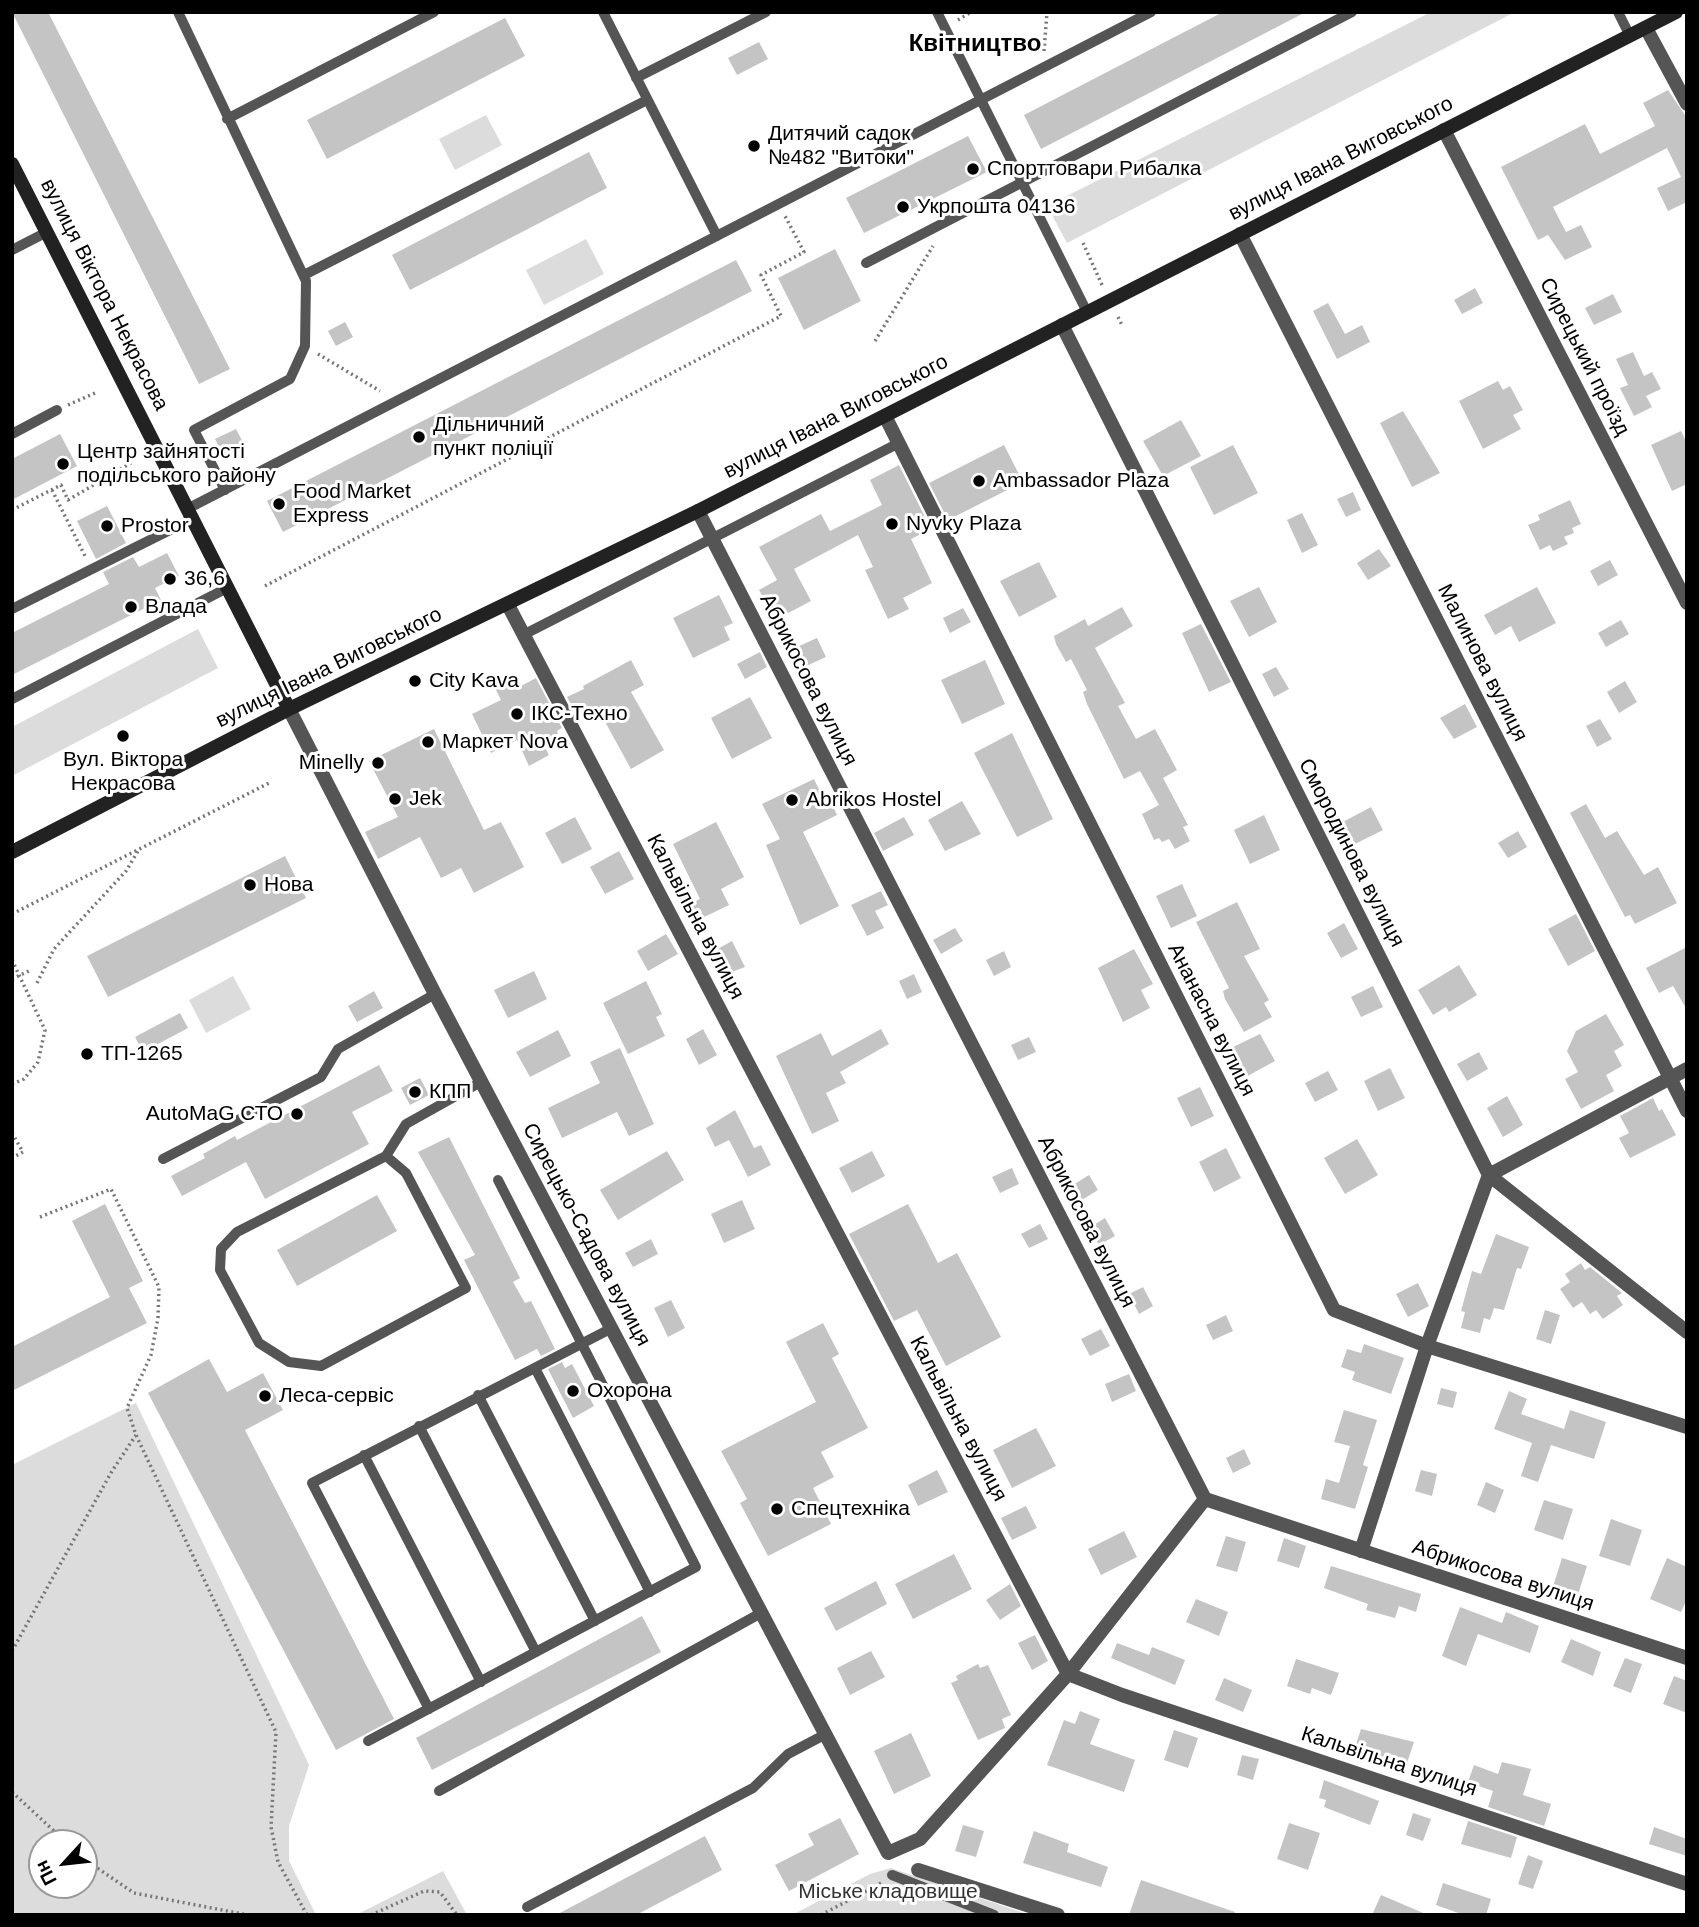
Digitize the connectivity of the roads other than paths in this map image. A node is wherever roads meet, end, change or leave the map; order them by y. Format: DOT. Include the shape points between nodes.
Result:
graph roads {
  1 [pos="178,12"];
  2 [pos="434,12"];
  3 [pos="603,12"];
  4 [pos="766,12"];
  5 [pos="937,12"];
  6 [pos="1151,12"];
  7 [pos="1352,12"];
  8 [pos="1618,12"];
  9 [pos="1676,12"];
  10 [pos="1646,28"];
  11 [pos="1630,36"];
  12 [pos="636,78"];
  13 [pos="647,100"];
  14 [pos="980,101"];
  15 [pos="1687,104"];
  16 [pos="227,119"];
  17 [pos="1444,130"];
  18 [pos="12,164"];
  19 [pos="1021,183"];
  20 [pos="47,232"];
  21 [pos="1240,234"];
  22 [pos="717,236"];
  23 [pos="12,250"];
  24 [pos="866,263"];
  25 [pos="304,275"];
  26 [pos="1087,312"];
  27 [pos="1062,325"];
  28 [pos="57,410"];
  29 [pos="885,416"];
  30 [pos="12,434"];
  31 [pos="898,443"];
  32 [pos="225,491"];
  33 [pos="698,512"];
  34 [pos="191,513"];
  35 [pos="711,538"];
  36 [pos="229,587"];
  37 [pos="1687,603"];
  38 [pos="508,604"];
  39 [pos="12,609"];
  40 [pos="523,635"];
  41 [pos="12,699"];
  42 [pos="289,709"];
  43 [pos="12,852"];
  44 [pos="435,994"];
  45 [pos="1687,1069"];
  46 [pos="1669,1078"];
  47 [pos="481,1082"];
  48 [pos="1687,1111"];
  49 [pos="386,1156"];
  50 [pos="163,1159"];
  51 [pos="1489,1175"];
  52 [pos="498,1180"];
  53 [pos="611,1328"];
  54 [pos="1687,1332"];
  55 [pos="583,1345"];
  56 [pos="1427,1346"];
  57 [pos="535,1368"];
  58 [pos="478,1395"];
  59 [pos="419,1426"];
  60 [pos="1687,1427"];
  61 [pos="364,1455"];
  62 [pos="1205,1499"];
  63 [pos="1362,1551"];
  64 [pos="650,1592"];
  65 [pos="761,1613"];
  66 [pos="595,1621"];
  67 [pos="536,1652"];
  68 [pos="1687,1658"];
  69 [pos="1068,1674"];
  70 [pos="481,1682"];
  71 [pos="429,1709"];
  72 [pos="826,1734"];
  73 [pos="368,1741"];
  74 [pos="439,1791"];
  75 [pos="918,1870"];
  76 [pos="892,1875"];
  77 [pos="1687,1884"];
  78 [pos="527,1907"];
  79 [pos="994,1915"];
  80 [pos="1058,1915"];
  1 -- 16 [label="lane"];
  2 -- 16 [label="lane"];
  3 -- 12 [label="lane"];
  4 -- 12 [label="lane"];
  5 -- 14 [label="lane"];
  6 -- 14 [label="lane"];
  7 -- 19 [label="lane"];
  8 -- 11 [label="lane"];
  9 -- 10 [label="main road, вулиця Івана Виговського"];
  10 -- 11 [label="main road, вулиця Івана Виговського"];
  10 -- 15 [label="street"];
  11 -- 17 [label="main road, вулиця Івана Виговського"];
  12 -- 13 [label="lane"];
  13 -- 22 [label="lane"];
  13 -- 25 [label="lane"];
  14 -- 19 [label="lane"];
  14 -- 22 [label="lane"];
  16 -- 25 [label="lane"];
  17 -- 21 [label="main road, вулиця Івана Виговського"];
  17 -- 37 [label="street, Сирецький проїзд"];
  18 -- 20 [label="main road, вулиця Віктора Некрасова"];
  19 -- 24 [label="lane"];
  19 -- 26 [label="lane"];
  20 -- 23 [label="lane"];
  20 -- 34 [label="main road, вулиця Віктора Некрасова"];
  21 -- 26 [label="main road, вулиця Івана Виговського"];
  21 -- 46 [label="street, Малинова вулиця"];
  22 -- 32 [label="lane"];
  25 -- 32 [label="lane" via="305,346 290,379 194,430"];
  26 -- 27 [label="main road, вулиця Івана Виговського"];
  27 -- 29 [label="main road, вулиця Івана Виговського"];
  27 -- 51 [label="street, Смородинова вулиця"];
  28 -- 30 [label="lane"];
  29 -- 31 [label="street, Ананасна вулиця"];
  29 -- 33 [label="main road, вулиця Івана Виговського"];
  31 -- 35 [label="lane"];
  31 -- 56 [label="street, Ананасна вулиця" via="1334,1310"];
  32 -- 34 [label="lane"];
  33 -- 35 [label="street, Абрикосова вулиця"];
  33 -- 38 [label="main road, вулиця Івана Виговського"];
  34 -- 36 [label="main road, вулиця Віктора Некрасова"];
  34 -- 39 [label="lane"];
  35 -- 40 [label="lane"];
  35 -- 62 [label="street, Абрикосова вулиця"];
  36 -- 41 [label="lane"];
  36 -- 42 [label="main road, вулиця Віктора Некрасова"];
  38 -- 40 [label="street, Кальвільна вулиця"];
  38 -- 42 [label="main road, вулиця Івана Виговського"];
  40 -- 69 [label="street, Кальвільна вулиця"];
  42 -- 43 [label="main road, вулиця Івана Виговського"];
  42 -- 44 [label="street, Сирецько-Садова вулиця"];
  44 -- 47 [label="street, Сирецько-Садова вулиця"];
  44 -- 50 [label="lane" via="338,1049 321,1077"];
  45 -- 46 [label="street"];
  46 -- 48 [label="street, Малинова вулиця"];
  46 -- 51 [label="street"];
  47 -- 49 [label="lane" via="407,1124"];
  47 -- 53 [label="street, Сирецько-Садова вулиця"];
  49 -- 49 [label="lane" via="406,1173 466,1287 321,1366 289,1362 258,1343 220,1270 221,1250 237,1232"];
  51 -- 54 [label="street, Смородинова вулиця"];
  51 -- 56 [label="street"];
  52 -- 55 [label="lane"];
  53 -- 55 [label="lane"];
  53 -- 65 [label="street, Сирецько-Садова вулиця"];
  55 -- 57 [label="lane"];
  55 -- 64 [label="lane" via="696,1567"];
  56 -- 60 [label="street, Ананасна вулиця"];
  56 -- 63 [label="street"];
  57 -- 58 [label="lane"];
  57 -- 64 [label="lane"];
  58 -- 59 [label="lane"];
  58 -- 66 [label="lane"];
  59 -- 61 [label="lane"];
  59 -- 67 [label="lane"];
  61 -- 70 [label="lane"];
  61 -- 71 [label="lane" via="312,1483"];
  62 -- 63 [label="street, Абрикосова вулиця"];
  62 -- 69 [label="street"];
  63 -- 68 [label="street, Абрикосова вулиця"];
  64 -- 66 [label="lane"];
  65 -- 72 [label="street, Сирецько-Садова вулиця"];
  65 -- 74 [label="lane"];
  66 -- 67 [label="lane"];
  67 -- 70 [label="lane"];
  69 -- 72 [label="street, Сирецько-Садова вулиця" via="920,1839 888,1853"];
  69 -- 77 [label="street, Кальвільна вулиця"];
  70 -- 71 [label="lane"];
  71 -- 73 [label="lane"];
  72 -- 78 [label="lane" via="788,1754 753,1788"];
  75 -- 80 [label="street"];
  76 -- 79 [label="lane"];
}
